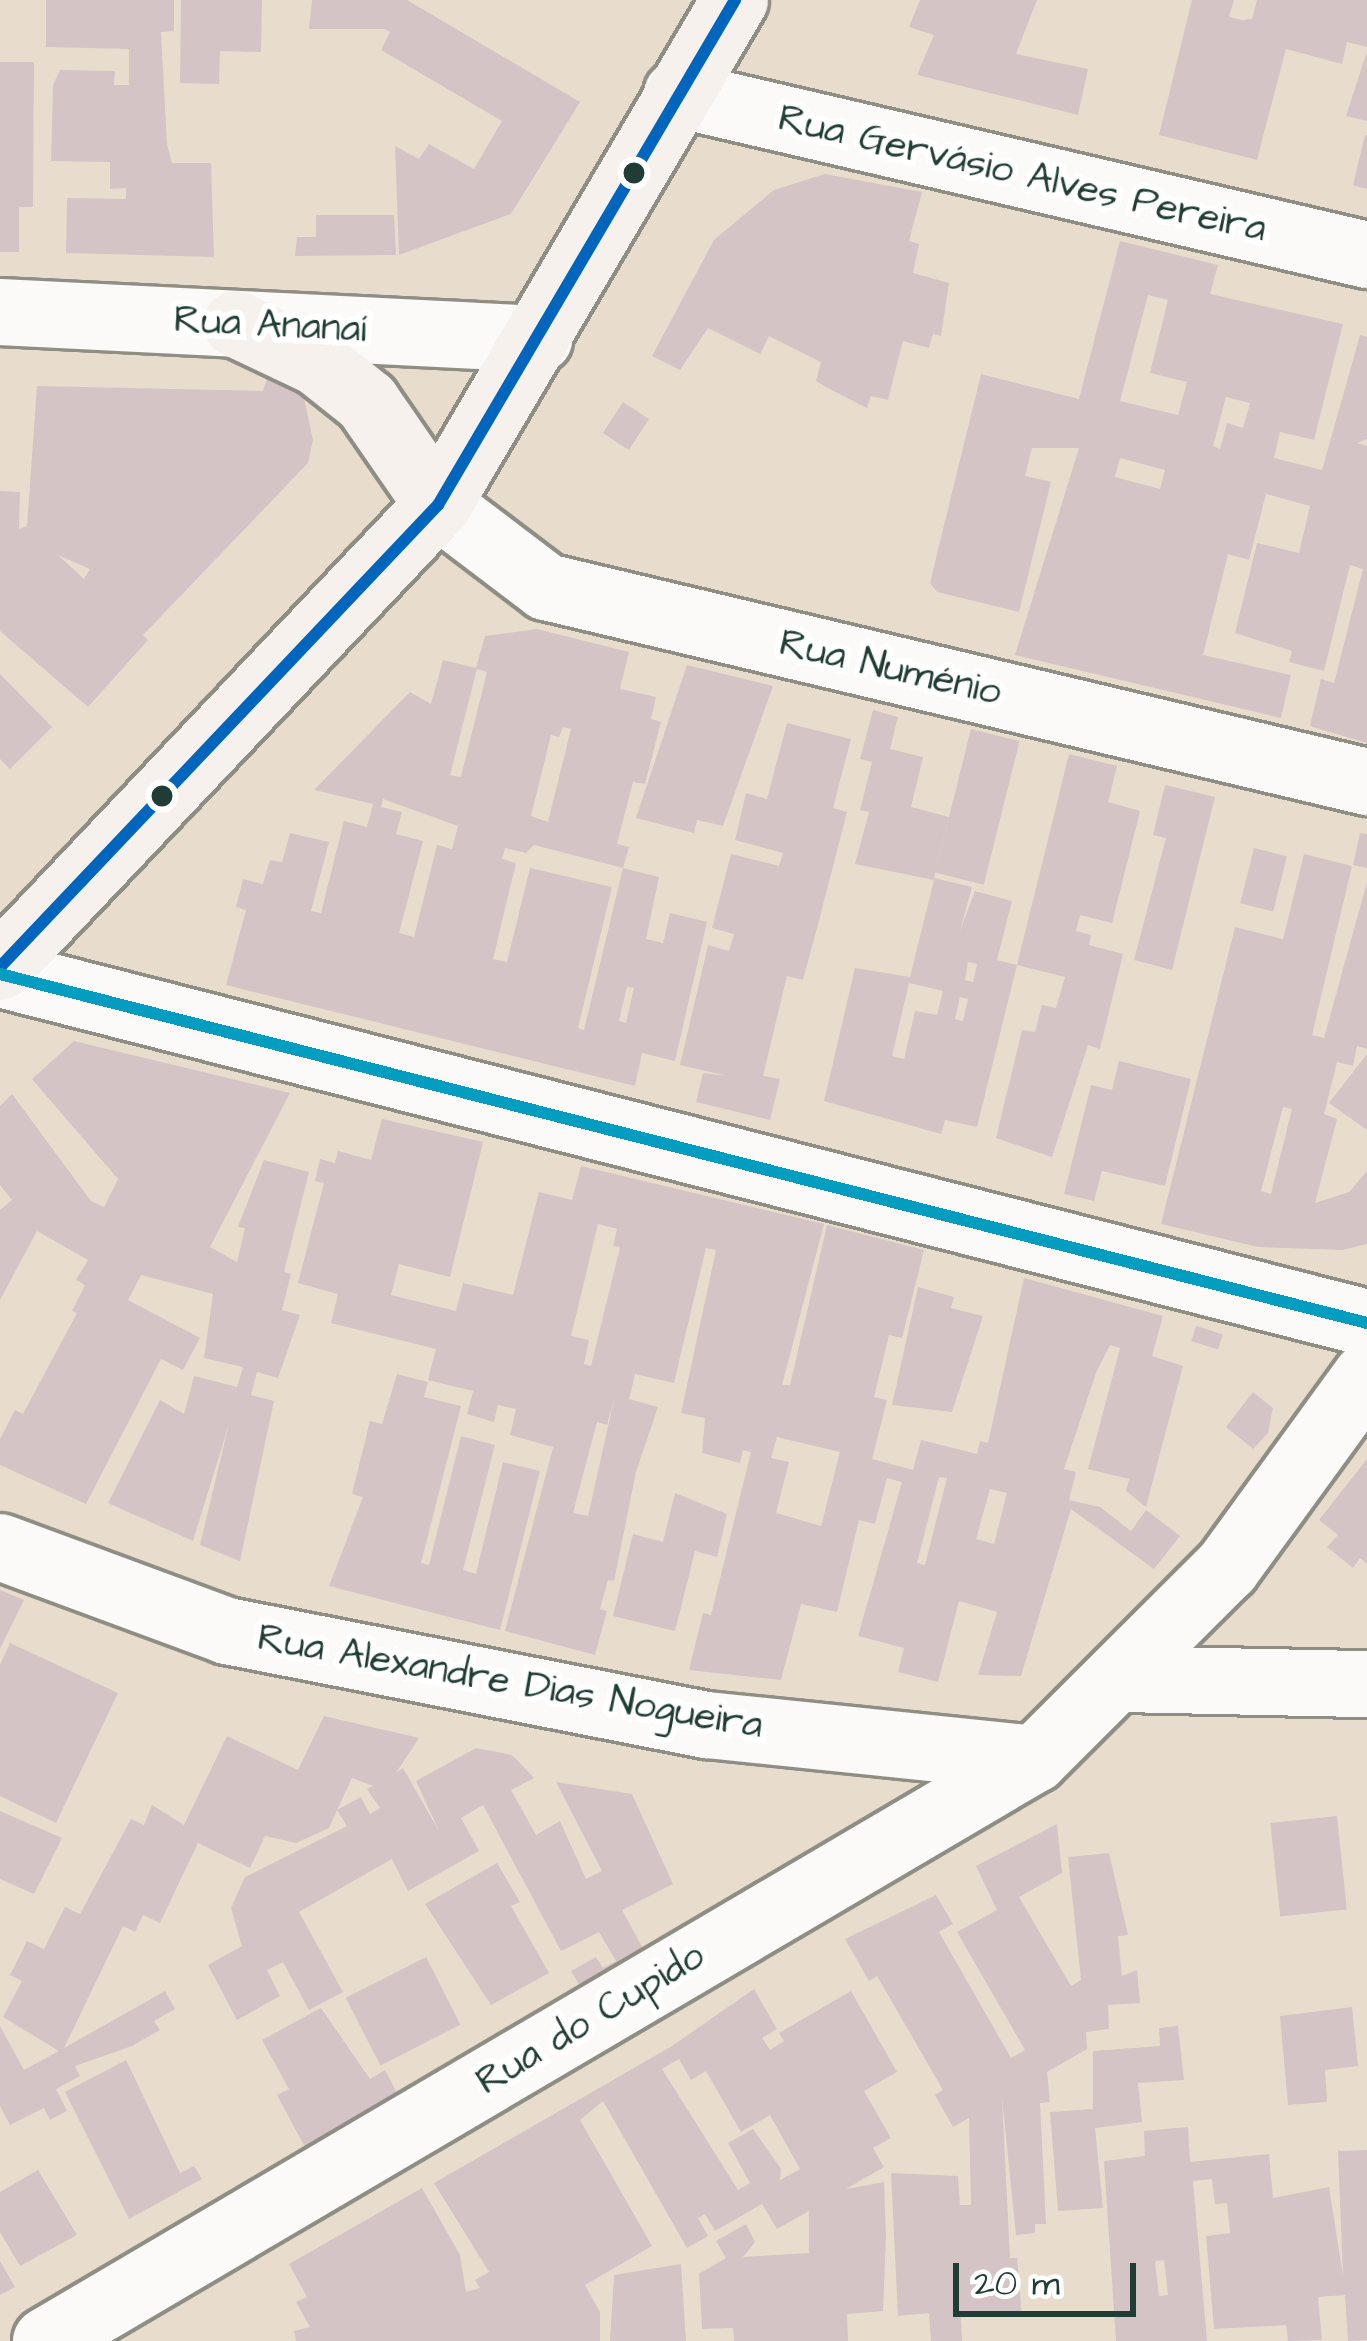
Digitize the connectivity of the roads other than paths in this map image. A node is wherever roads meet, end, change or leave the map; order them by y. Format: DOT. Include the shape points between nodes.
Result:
graph roads {
  1 [pos="735,0"];
  2 [pos="677,94"];
  3 [pos="1367,255"];
  4 [pos="0,312"];
  5 [pos="236,324"];
  6 [pos="539,339"];
  7 [pos="438,505"];
  8 [pos="1367,782"];
  9 [pos="0,970"];
  10 [pos="1367,1323"];
  11 [pos="1367,1375"];
  12 [pos="0,1547"];
  13 [pos="1121,1679"];
  14 [pos="1367,1684"];
  15 [pos="1035,1759"];
  16 [pos="46,2341"];
  1 -- 2 [label="main road"];
  2 -- 3 [label="street, Rua Gervásio Alves Pereira"];
  2 -- 6 [label="main road"];
  4 -- 5 [label="street, Rua Ananaí"];
  5 -- 6 [label="street, Rua Ananaí"];
  5 -- 7 [label="main road" via="318,363 368,402"];
  6 -- 7 [label="main road"];
  7 -- 8 [label="street, Rua Numénio" via="546,587"];
  7 -- 9 [label="main road"];
  9 -- 10 [label="street"];
  11 -- 13 [label="street, Rua do Cupido" via="1227,1568"];
  12 -- 15 [label="street, Rua Alexandre Dias Nogueira" via="226,1631 707,1724"];
  13 -- 14 [label="street"];
  13 -- 15 [label="street, Rua do Cupido"];
  15 -- 16 [label="street, Rua do Cupido"];
}
